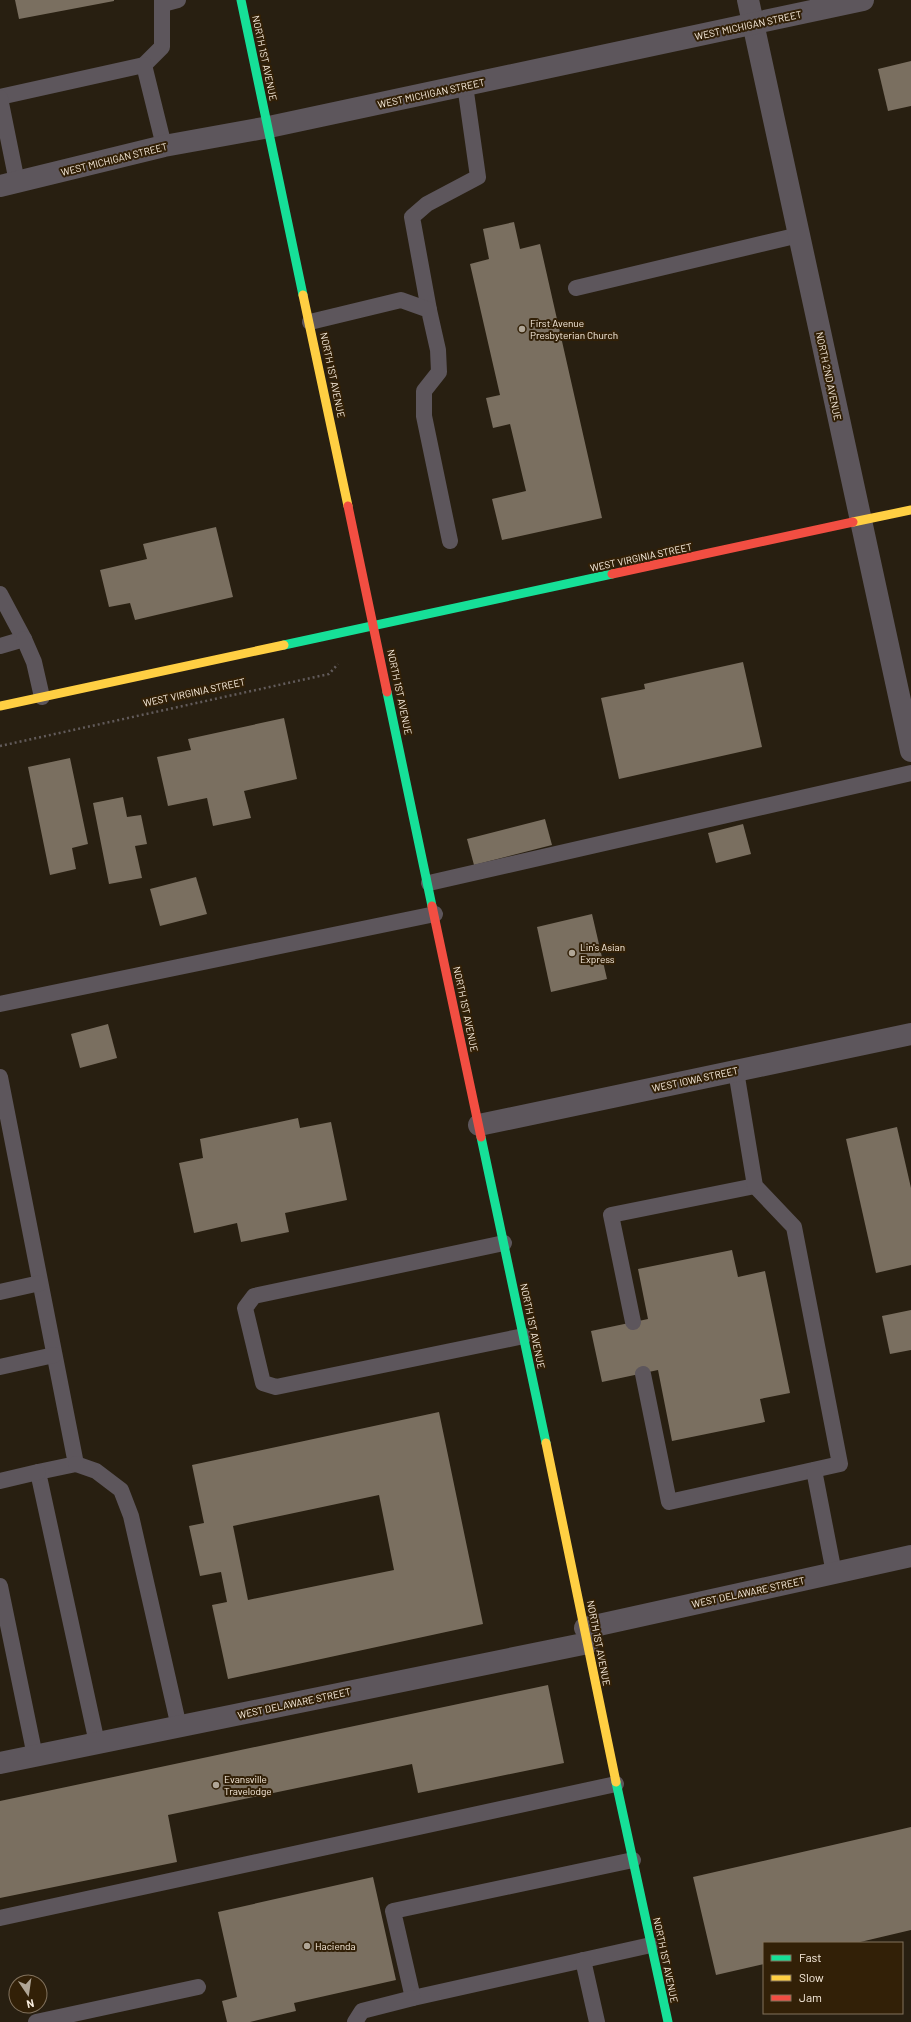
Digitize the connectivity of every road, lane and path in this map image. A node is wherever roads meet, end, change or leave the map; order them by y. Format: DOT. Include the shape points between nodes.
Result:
graph roads {
  1 [pos="178,0"];
  2 [pos="242,0"];
  3 [pos="748,0"];
  4 [pos="863,0"];
  5 [pos="162,2"];
  6 [pos="753,24"];
  7 [pos="144,65"];
  8 [pos="465,85"];
  9 [pos="0,98"];
  10 [pos="269,127"];
  11 [pos="164,146"];
  12 [pos="8,184"];
  13 [pos="799,235"];
  14 [pos="576,288"];
  15 [pos="429,310"];
  16 [pos="310,322"];
  17 [pos="911,510"];
  18 [pos="860,520"];
  19 [pos="450,541"];
  20 [pos="0,594"];
  21 [pos="375,626"];
  22 [pos="24,639"];
  23 [pos="0,646"];
  24 [pos="343,659"];
  25 [pos="42,697"];
  26 [pos="0,706"];
  27 [pos="0,746"];
  28 [pos="911,751"];
  29 [pos="911,773"];
  30 [pos="429,883"];
  31 [pos="435,914"];
  32 [pos="0,1004"];
  33 [pos="911,1034"];
  34 [pos="736,1070"];
  35 [pos="0,1077"];
  36 [pos="480,1125"];
  37 [pos="755,1186"];
  38 [pos="504,1243"];
  39 [pos="40,1283"];
  40 [pos="0,1292"];
  41 [pos="633,1322"];
  42 [pos="524,1336"];
  43 [pos="54,1355"];
  44 [pos="0,1367"];
  45 [pos="643,1374"];
  46 [pos="76,1464"];
  47 [pos="814,1470"];
  48 [pos="38,1472"];
  49 [pos="0,1481"];
  50 [pos="911,1556"];
  51 [pos="834,1573"];
  52 [pos="0,1586"];
  53 [pos="586,1636"];
  54 [pos="178,1726"];
  55 [pos="97,1743"];
  56 [pos="35,1756"];
  57 [pos="0,1763"];
  58 [pos="616,1784"];
  59 [pos="633,1860"];
  60 [pos="0,1918"];
  61 [pos="651,1945"];
  62 [pos="583,1960"];
  63 [pos="198,1987"];
  64 [pos="413,1998"];
  65 [pos="36,2022"];
  66 [pos="355,2022"];
  67 [pos="597,2022"];
  68 [pos="668,2022"];
  1 -- 5 [label="lane"];
  2 -- 10 [label="main road, NORTH 1ST AVENUE"];
  3 -- 6 [label="street, NORTH 2ND AVENUE"];
  4 -- 6 [label="street, WEST MICHIGAN STREET"];
  5 -- 7 [label="lane" via="162,47"];
  6 -- 8 [label="street, WEST MICHIGAN STREET"];
  6 -- 13 [label="street, NORTH 2ND AVENUE"];
  7 -- 9 [label="lane"];
  7 -- 11 [label="lane"];
  8 -- 10 [label="street, WEST MICHIGAN STREET"];
  8 -- 15 [label="lane" via="478,177 427,204 412,217"];
  9 -- 12 [label="lane"];
  10 -- 11 [label="street, WEST MICHIGAN STREET"];
  10 -- 16 [label="main road, NORTH 1ST AVENUE"];
  11 -- 12 [label="street, WEST MICHIGAN STREET"];
  13 -- 14 [label="lane"];
  13 -- 18 [label="street, NORTH 2ND AVENUE"];
  15 -- 16 [label="lane" via="401,300"];
  15 -- 19 [label="lane" via="438,350 439,372 424,391 424,416"];
  16 -- 21 [label="main road, NORTH 1ST AVENUE"];
  17 -- 18 [label="main road, WEST VIRGINIA STREET"];
  18 -- 21 [label="main road, WEST VIRGINIA STREET"];
  18 -- 28 [label="street, NORTH 2ND AVENUE"];
  20 -- 22 [label="lane"];
  21 -- 25 [label="main road, WEST VIRGINIA STREET"];
  21 -- 30 [label="main road, NORTH 1ST AVENUE"];
  22 -- 23 [label="lane"];
  22 -- 25 [label="lane" via="34,662"];
  24 -- 27 [label="path, WEST VIRGINIA STREET" via="329,674"];
  25 -- 26 [label="main road, WEST VIRGINIA STREET"];
  29 -- 30 [label="lane"];
  30 -- 31 [label="main road, NORTH 1ST AVENUE"];
  31 -- 32 [label="lane"];
  31 -- 36 [label="main road, NORTH 1ST AVENUE"];
  33 -- 34 [label="street, WEST IOWA STREET"];
  34 -- 36 [label="street, WEST IOWA STREET"];
  34 -- 37 [label="lane"];
  35 -- 39 [label="lane"];
  36 -- 38 [label="main road, NORTH 1ST AVENUE"];
  37 -- 41 [label="lane" via="611,1215"];
  37 -- 47 [label="lane" via="794,1227 840,1464"];
  38 -- 42 [label="main road, NORTH 1ST AVENUE"];
  38 -- 42 [label="lane" via="254,1296 245,1308 263,1383 276,1387"];
  39 -- 40 [label="lane"];
  39 -- 43 [label="lane"];
  42 -- 53 [label="main road, NORTH 1ST AVENUE"];
  43 -- 44 [label="lane"];
  43 -- 46 [label="lane"];
  45 -- 47 [label="lane" via="669,1502"];
  46 -- 48 [label="lane"];
  46 -- 54 [label="lane" via="96,1471 121,1490 131,1516"];
  47 -- 51 [label="lane"];
  48 -- 49 [label="lane"];
  48 -- 55 [label="lane"];
  50 -- 51 [label="street, WEST DELAWARE STREET"];
  51 -- 53 [label="street, WEST DELAWARE STREET"];
  52 -- 56 [label="lane"];
  53 -- 54 [label="street, WEST DELAWARE STREET"];
  53 -- 58 [label="main road, NORTH 1ST AVENUE"];
  54 -- 55 [label="street, WEST DELAWARE STREET"];
  55 -- 56 [label="street, WEST DELAWARE STREET"];
  56 -- 57 [label="street, WEST DELAWARE STREET"];
  58 -- 59 [label="main road, NORTH 1ST AVENUE"];
  58 -- 60 [label="lane"];
  59 -- 61 [label="main road, NORTH 1ST AVENUE"];
  59 -- 64 [label="lane" via="394,1911"];
  61 -- 62 [label="lane"];
  61 -- 68 [label="main road, NORTH 1ST AVENUE"];
  62 -- 64 [label="lane"];
  62 -- 67 [label="lane"];
  63 -- 65 [label="lane"];
  64 -- 66 [label="lane" via="362,2011"];
}
